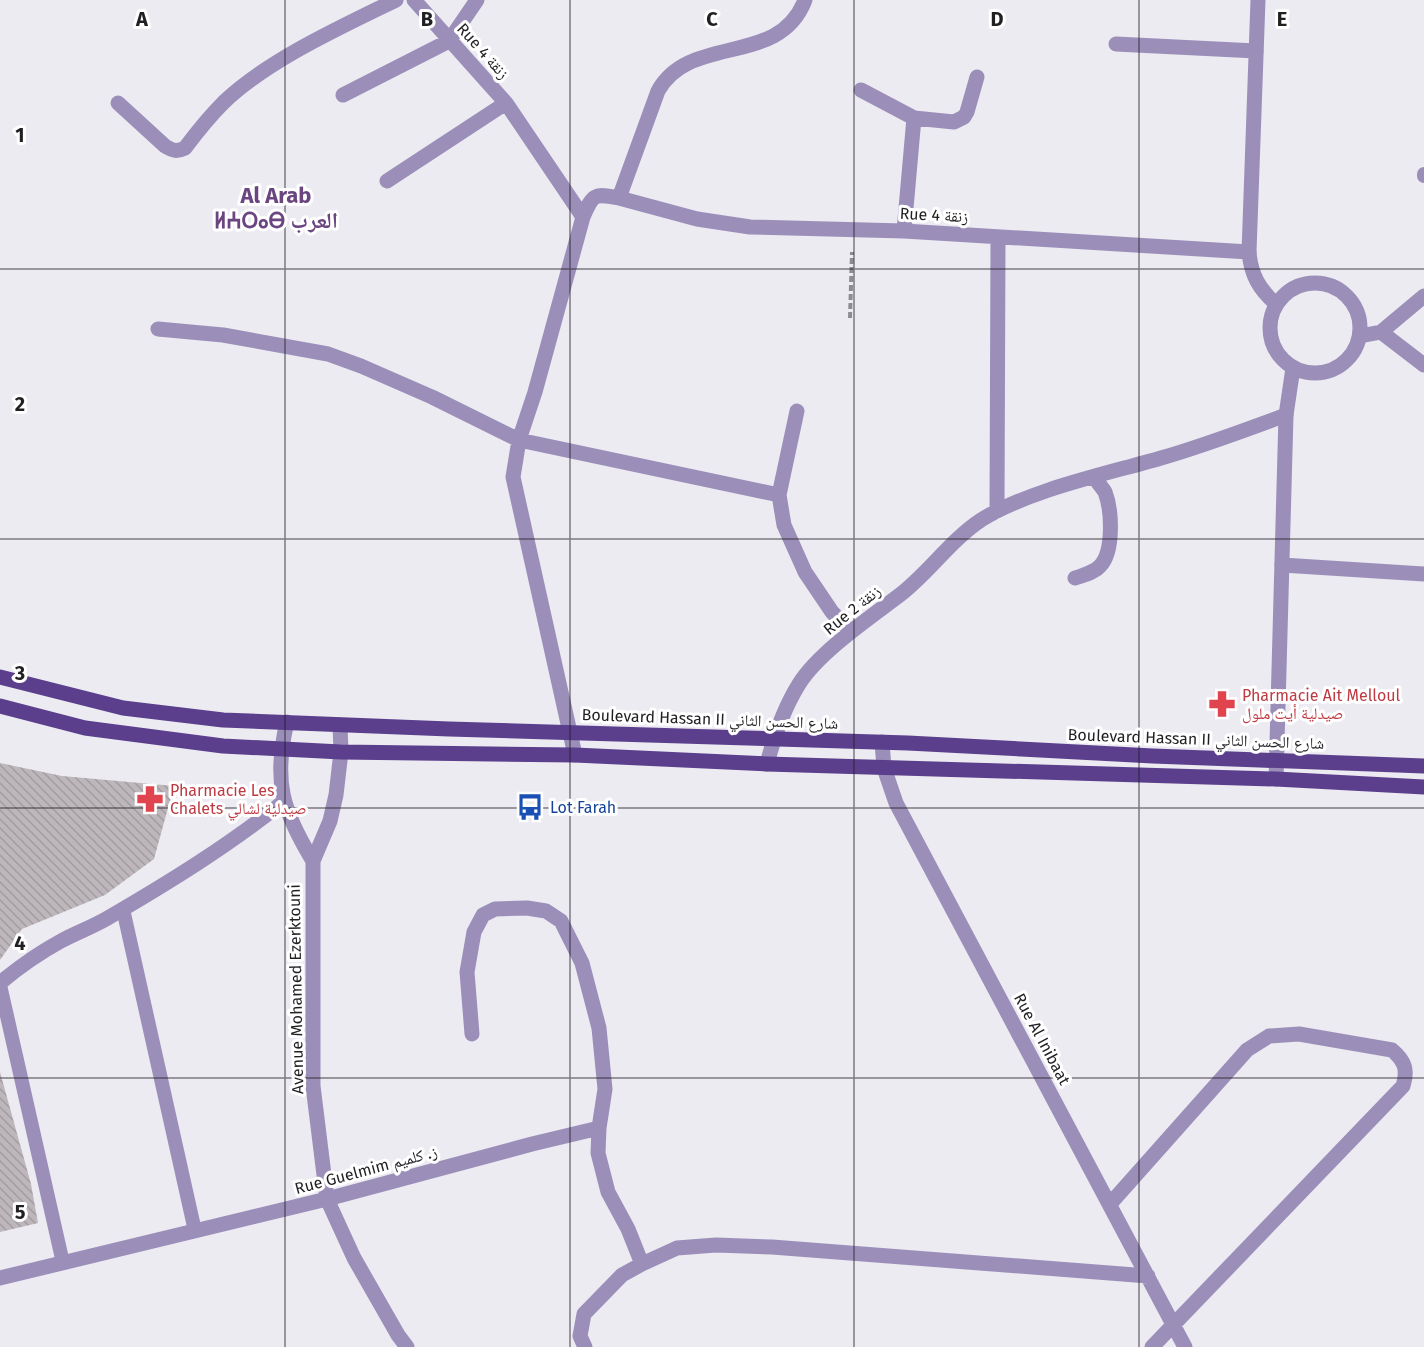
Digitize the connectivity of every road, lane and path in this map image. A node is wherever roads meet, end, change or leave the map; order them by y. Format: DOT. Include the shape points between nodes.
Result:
graph roads {
  1 [pos="396,0"];
  2 [pos="414,0"];
  3 [pos="477,0"];
  4 [pos="805,0"];
  5 [pos="1258,0"];
  6 [pos="449,41"];
  7 [pos="1116,44"];
  8 [pos="1256,51"];
  9 [pos="977,77"];
  10 [pos="861,90"];
  11 [pos="343,95"];
  12 [pos="118,103"];
  13 [pos="506,103"];
  14 [pos="914,118"];
  15 [pos="387,181"];
  16 [pos="619,198"];
  17 [pos="583,217"];
  18 [pos="852,230"];
  19 [pos="904,231"];
  20 [pos="998,237"];
  21 [pos="1249,252"];
  22 [pos="1424,296"];
  23 [pos="1276,304"];
  24 [pos="850,318"];
  25 [pos="158,329"];
  26 [pos="1381,332"];
  27 [pos="1360,336"];
  28 [pos="1424,365"];
  29 [pos="1293,368"];
  30 [pos="797,411"];
  31 [pos="1286,416"];
  32 [pos="519,440"];
  33 [pos="1094,477"];
  34 [pos="779,495"];
  35 [pos="997,511"];
  36 [pos="1282,565"];
  37 [pos="1424,574"];
  38 [pos="1075,578"];
  39 [pos="851,632"];
  40 [pos="0,677"];
  41 [pos="0,706"];
  42 [pos="287,722"];
  43 [pos="339,725"];
  44 [pos="571,733"];
  45 [pos="773,739"];
  46 [pos="882,742"];
  47 [pos="281,749"];
  48 [pos="341,752"];
  49 [pos="575,755"];
  50 [pos="1276,759"];
  51 [pos="766,764"];
  52 [pos="1424,766"];
  53 [pos="884,768"];
  54 [pos="1276,778"];
  55 [pos="1424,787"];
  56 [pos="284,802"];
  57 [pos="313,861"];
  58 [pos="123,909"];
  59 [pos="0,984"];
  60 [pos="472,1034"];
  61 [pos="599,1128"];
  62 [pos="327,1199"];
  63 [pos="1110,1204"];
  64 [pos="195,1231"];
  65 [pos="63,1263"];
  66 [pos="642,1264"];
  67 [pos="1148,1276"];
  68 [pos="0,1278"];
  69 [pos="1174,1325"];
  70 [pos="407,1347"];
  71 [pos="585,1347"];
  72 [pos="1152,1347"];
  73 [pos="1185,1347"];
  1 -- 12 [label="street" via="285,58 243,87 224,102 179,152 165,146"];
  2 -- 6 [label="street, Rue 4 زنقة"];
  3 -- 6 [label="street"];
  4 -- 16 [label="street" via="784,31 681,66 669,75 658,91"];
  5 -- 8 [label="street"];
  6 -- 11 [label="street"];
  6 -- 13 [label="street, Rue 4 زنقة"];
  7 -- 8 [label="street"];
  8 -- 21 [label="street"];
  9 -- 14 [label="street" via="964,117 954,122"];
  10 -- 14 [label="street"];
  13 -- 15 [label="street"];
  13 -- 17 [label="street, Rue 4 زنقة"];
  14 -- 19 [label="street"];
  16 -- 17 [label="street, Rue 4 زنقة" via="595,196"];
  16 -- 18 [label="street, Rue 4 زنقة" via="723,224"];
  17 -- 32 [label="street"];
  18 -- 19 [label="street, Rue 4 زنقة"];
  18 -- 24 [label="path"];
  19 -- 20 [label="street, Rue 4 زنقة"];
  20 -- 21 [label="street, Rue 4 زنقة"];
  20 -- 35 [label="street"];
  21 -- 23 [label="street" via="1256,282"];
  22 -- 26 [label="street"];
  23 -- 27 [label="street" via="1289,291 1305,284 1323,283 1340,290 1353,302 1360,318"];
  23 -- 29 [label="street" via="1270,321 1271,340 1279,356"];
  25 -- 32 [label="street" via="223,335 328,354 432,397"];
  26 -- 27 [label="street"];
  26 -- 28 [label="street"];
  27 -- 29 [label="street" via="1354,352 1342,365 1310,374"];
  29 -- 31 [label="street"];
  30 -- 34 [label="street"];
  31 -- 33 [label="street, Rue 2 زنقة"];
  31 -- 36 [label="street"];
  32 -- 34 [label="street"];
  32 -- 44 [label="street" via="513,477"];
  33 -- 35 [label="street, Rue 2 زنقة"];
  33 -- 38 [label="street" via="1107,500 1108,554 1095,570"];
  34 -- 39 [label="street" via="784,525 805,572"];
  35 -- 39 [label="street, Rue 2 زنقة" via="965,532 934,565"];
  36 -- 37 [label="street"];
  36 -- 50 [label="street"];
  39 -- 45 [label="street, Rue 2 زنقة" via="800,682"];
  40 -- 42 [label="main road, Boulevard Hassan II شارع الحسن الثاني" via="123,708 223,720"];
  41 -- 47 [label="main road" via="85,728 223,746"];
  42 -- 43 [label="main road, Boulevard Hassan II شارع الحسن الثاني"];
  42 -- 47 [label="street, Avenue Mohamed Ezerktouni"];
  43 -- 44 [label="main road, Boulevard Hassan II شارع الحسن الثاني"];
  43 -- 48 [label="street, Avenue Mohamed Ezerktouni"];
  44 -- 45 [label="main road, Boulevard Hassan II شارع الحسن الثاني"];
  44 -- 49 [label="street"];
  45 -- 46 [label="main road, Boulevard Hassan II شارع الحسن الثاني"];
  45 -- 51 [label="street, Rue 2 زنقة"];
  46 -- 50 [label="main road, Boulevard Hassan II شارع الحسن الثاني"];
  46 -- 53 [label="street, Rue Al Inibaat"];
  47 -- 48 [label="main road"];
  47 -- 56 [label="street, Avenue Mohamed Ezerktouni"];
  48 -- 49 [label="main road"];
  48 -- 57 [label="street, Avenue Mohamed Ezerktouni" via="330,821"];
  49 -- 51 [label="main road"];
  50 -- 52 [label="main road, Boulevard Hassan II شارع الحسن الثاني"];
  50 -- 54 [label="street"];
  51 -- 53 [label="main road"];
  53 -- 54 [label="main road"];
  53 -- 63 [label="street, Rue Al Inibaat" via="896,803"];
  54 -- 55 [label="main road"];
  56 -- 57 [label="street, Avenue Mohamed Ezerktouni" via="294,830"];
  56 -- 58 [label="street" via="208,857"];
  57 -- 62 [label="street, Avenue Mohamed Ezerktouni" via="313,1086"];
  58 -- 59 [label="street" via="27,961"];
  58 -- 64 [label="lane"];
  59 -- 65 [label="lane"];
  60 -- 61 [label="street" via="467,972 474,932 483,915 495,909 527,908 546,911 561,921 582,963 599,1028 605,1089"];
  61 -- 62 [label="street, Rue Guelmim ز. كلميم"];
  61 -- 66 [label="street" via="597,1153 608,1192"];
  62 -- 64 [label="street, Rue Guelmim ز. كلميم"];
  62 -- 70 [label="street, Avenue Mohamed Ezerktouni" via="354,1258"];
  63 -- 67 [label="street, Rue Al Inibaat"];
  63 -- 69 [label="street" via="1247,1050 1269,1036 1299,1034 1392,1050 1402,1058 1407,1074 1403,1086"];
  64 -- 65 [label="street, Rue Guelmim ز. كلميم"];
  65 -- 68 [label="street, Rue Guelmim ز. كلميم"];
  66 -- 67 [label="street" via="677,1248 716,1245"];
  66 -- 71 [label="street" via="622,1275 584,1314 580,1336"];
  67 -- 69 [label="street, Rue Al Inibaat"];
  69 -- 72 [label="street"];
  69 -- 73 [label="street, Rue Al Inibaat"];
}
